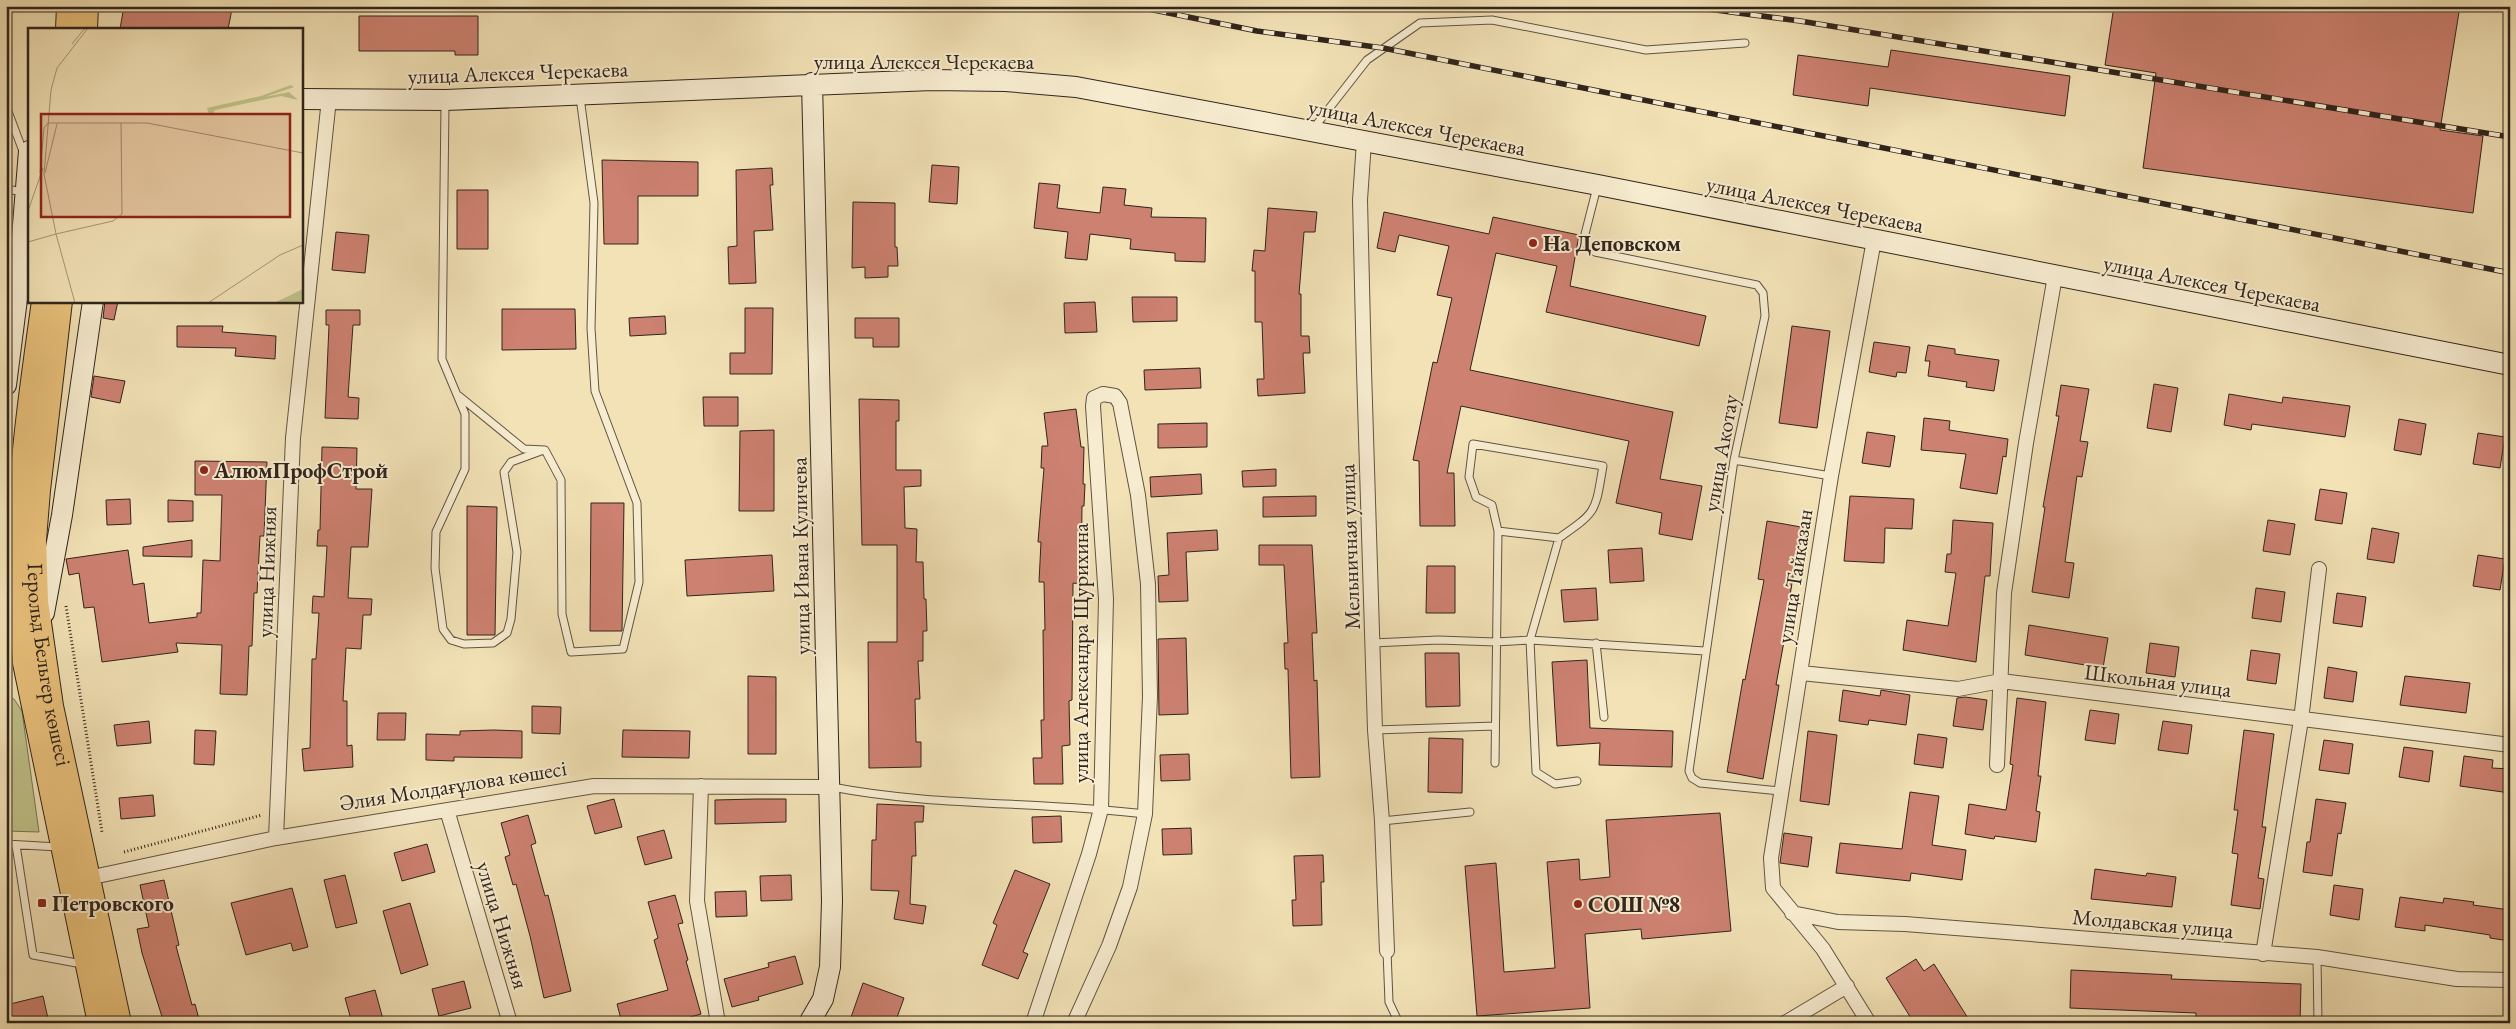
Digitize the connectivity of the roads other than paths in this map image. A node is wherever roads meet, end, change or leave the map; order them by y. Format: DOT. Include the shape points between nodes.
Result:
graph roads {
  1 [pos="68,6"];
  2 [pos="87,6"];
  3 [pos="67,28"];
  4 [pos="86,28"];
  5 [pos="1745,43"];
  6 [pos="812,83"];
  7 [pos="580,95"];
  8 [pos="302,99"];
  9 [pos="329,99"];
  10 [pos="446,100"];
  11 [pos="6,106"];
  12 [pos="1312,131"];
  13 [pos="1364,141"];
  14 [pos="28,156"];
  15 [pos="1598,184"];
  16 [pos="15,191"];
  17 [pos="1874,240"];
  18 [pos="2055,276"];
  19 [pos="43,302"];
  20 [pos="61,302"];
  21 [pos="93,302"];
  22 [pos="2510,365"];
  23 [pos="6,385"];
  24 [pos="459,396"];
  25 [pos="545,450"];
  26 [pos="1734,460"];
  27 [pos="1831,476"];
  28 [pos="1498,531"];
  29 [pos="1559,538"];
  30 [pos="18,540"];
  31 [pos="2320,569"];
  32 [pos="6,577"];
  33 [pos="1530,640"];
  34 [pos="1496,642"];
  35 [pos="1373,643"];
  36 [pos="1596,643"];
  37 [pos="1706,651"];
  38 [pos="45,660"];
  39 [pos="1801,673"];
  40 [pos="2001,681"];
  41 [pos="1604,717"];
  42 [pos="2301,720"];
  43 [pos="1495,726"];
  44 [pos="1375,730"];
  45 [pos="2510,745"];
  46 [pos="1495,764"];
  47 [pos="1997,765"];
  48 [pos="1577,781"];
  49 [pos="701,786"];
  50 [pos="830,787"];
  51 [pos="1780,791"];
  52 [pos="1100,808"];
  53 [pos="447,810"];
  54 [pos="1470,812"];
  55 [pos="1145,814"];
  56 [pos="1382,820"];
  57 [pos="276,838"];
  58 [pos="6,844"];
  59 [pos="16,845"];
  60 [pos="61,847"];
  61 [pos="88,878"];
  62 [pos="1792,913"];
  63 [pos="1387,951"];
  64 [pos="2263,954"];
  65 [pos="2317,957"];
  66 [pos="85,965"];
  67 [pos="2510,980"];
  68 [pos="1847,986"];
  69 [pos="98,1023"];
  70 [pos="120,1023"];
  71 [pos="510,1023"];
  72 [pos="718,1023"];
  73 [pos="809,1023"];
  74 [pos="1033,1023"];
  75 [pos="1074,1023"];
  76 [pos="1399,1023"];
  77 [pos="1785,1023"];
  78 [pos="1869,1023"];
  79 [pos="2318,1023"];
  1 -- 3 [label="main road"];
  2 -- 4 [label="main road"];
  5 -- 12 [label="lane" via="1646,50 1492,20 1420,22 1367,60"];
  6 -- 7 [label="street, улица Алексея Черекаева"];
  6 -- 12 [label="street, улица Алексея Черекаева" via="932,80 1076,87"];
  6 -- 50 [label="street, улица Ивана Куличева"];
  7 -- 10 [label="street, улица Алексея Черекаева"];
  7 -- 25 [label="lane" via="594,203 591,328 595,391 637,503 639,582 623,649 571,652 562,614 561,480"];
  8 -- 9 [label="street, улица Алексея Черекаева"];
  9 -- 10 [label="street, улица Алексея Черекаева"];
  9 -- 57 [label="street, улица Нижняя" via="292,438"];
  10 -- 24 [label="lane" via="442,359"];
  11 -- 14 [label="lane"];
  12 -- 13 [label="street, улица Алексея Черекаева"];
  13 -- 15 [label="street, улица Алексея Черекаева"];
  13 -- 35 [label="street, Мельничная улица" via="1360,200"];
  14 -- 16 [label="street"];
  15 -- 17 [label="street, улица Алексея Черекаева"];
  15 -- 26 [label="lane, улица Акотау" via="1584,238 1587,246 1595,252 1757,285 1763,293 1765,316"];
  16 -- 23 [label="street" via="17,299"];
  17 -- 18 [label="street, улица Алексея Черекаева"];
  17 -- 27 [label="street, улица Тайказан"];
  18 -- 22 [label="street, улица Алексея Черекаева"];
  18 -- 40 [label="street" via="2004,593"];
  19 -- 30 [label="main road, Герольд Бельгер көшесі" via="29,410"];
  20 -- 38 [label="main road, Герольд Бельгер көшесі" via="35,540 37,602"];
  21 -- 38 [label="street" via="44,616"];
  24 -- 25 [label="lane" via="524,449"];
  24 -- 25 [label="lane" via="465,414 465,469 436,532 435,568 444,629 451,640 464,644 493,643 507,633 517,552 504,472 511,462"];
  26 -- 27 [label="lane"];
  26 -- 37 [label="lane, улица Акотау"];
  27 -- 39 [label="street, улица Тайказан"];
  28 -- 29 [label="lane"];
  28 -- 29 [label="lane" via="1492,505 1476,496 1469,477 1473,444 1603,466 1595,507 1587,519"];
  28 -- 34 [label="lane"];
  29 -- 33 [label="lane"];
  30 -- 32 [label="street"];
  30 -- 60 [label="main road, Герольд Бельгер көшесі" via="24,663"];
  31 -- 42 [label="street"];
  33 -- 34 [label="lane"];
  33 -- 36 [label="lane"];
  33 -- 48 [label="lane" via="1536,772 1556,784"];
  34 -- 35 [label="lane"];
  34 -- 43 [label="lane"];
  35 -- 44 [label="street, Мельничная улица"];
  36 -- 37 [label="lane"];
  36 -- 41 [label="lane"];
  37 -- 51 [label="lane, улица Акотау" via="1689,771 1692,778 1700,783"];
  38 -- 61 [label="main road, Герольд Бельгер көшесі"];
  39 -- 40 [label="street, Школьная улица" via="1958,689"];
  39 -- 51 [label="street, улица Тайказан"];
  40 -- 42 [label="street, Школьная улица"];
  40 -- 47 [label="street"];
  42 -- 45 [label="street, Школьная улица"];
  42 -- 64 [label="street"];
  43 -- 44 [label="lane"];
  43 -- 46 [label="lane"];
  44 -- 56 [label="street, Мельничная улица"];
  49 -- 50 [label="street, Әлия Молдағұлова көшесі"];
  49 -- 53 [label="street, Әлия Молдағұлова көшесі" via="594,786"];
  49 -- 72 [label="street" via="697,901"];
  50 -- 52 [label="lane" via="902,798"];
  50 -- 73 [label="street, улица Ивана Куличева" via="830,966 823,999"];
  51 -- 62 [label="street, улица Тайказан" via="1770,858 1773,888"];
  52 -- 55 [label="lane"];
  52 -- 55 [label="street, улица Александра Щурихина" via="1106,599 1093,406 1094,398 1103,394 1115,396 1120,403 1138,495 1148,584 1150,696"];
  52 -- 74 [label="street, улица Александра Щурихина" via="1089,854"];
  53 -- 57 [label="street, Әлия Молдағұлова көшесі"];
  53 -- 71 [label="street, улица Нижняя"];
  54 -- 56 [label="lane"];
  55 -- 75 [label="street, улица Александра Щурихина" via="1130,887 1109,946"];
  56 -- 63 [label="street, Мельничная улица"];
  57 -- 61 [label="street, Әлия Молдағұлова көшесі"];
  58 -- 59 [label="lane"];
  59 -- 60 [label="lane"];
  59 -- 66 [label="lane" via="33,955"];
  60 -- 66 [label="main road, Герольд Бельгер көшесі"];
  61 -- 70 [label="main road, Герольд Бельгер көшесі"];
  62 -- 64 [label="street, Молдавская улица" via="1838,922 1905,924"];
  62 -- 68 [label="street, улица Тайказан" via="1823,949"];
  63 -- 76 [label="lane" via="1389,1002"];
  64 -- 65 [label="street, Молдавская улица"];
  65 -- 67 [label="street, Молдавская улица" via="2457,978"];
  65 -- 79 [label="lane"];
  66 -- 69 [label="main road, Герольд Бельгер көшесі"];
  68 -- 77 [label="street"];
  68 -- 78 [label="street, улица Тайказан"];
}
